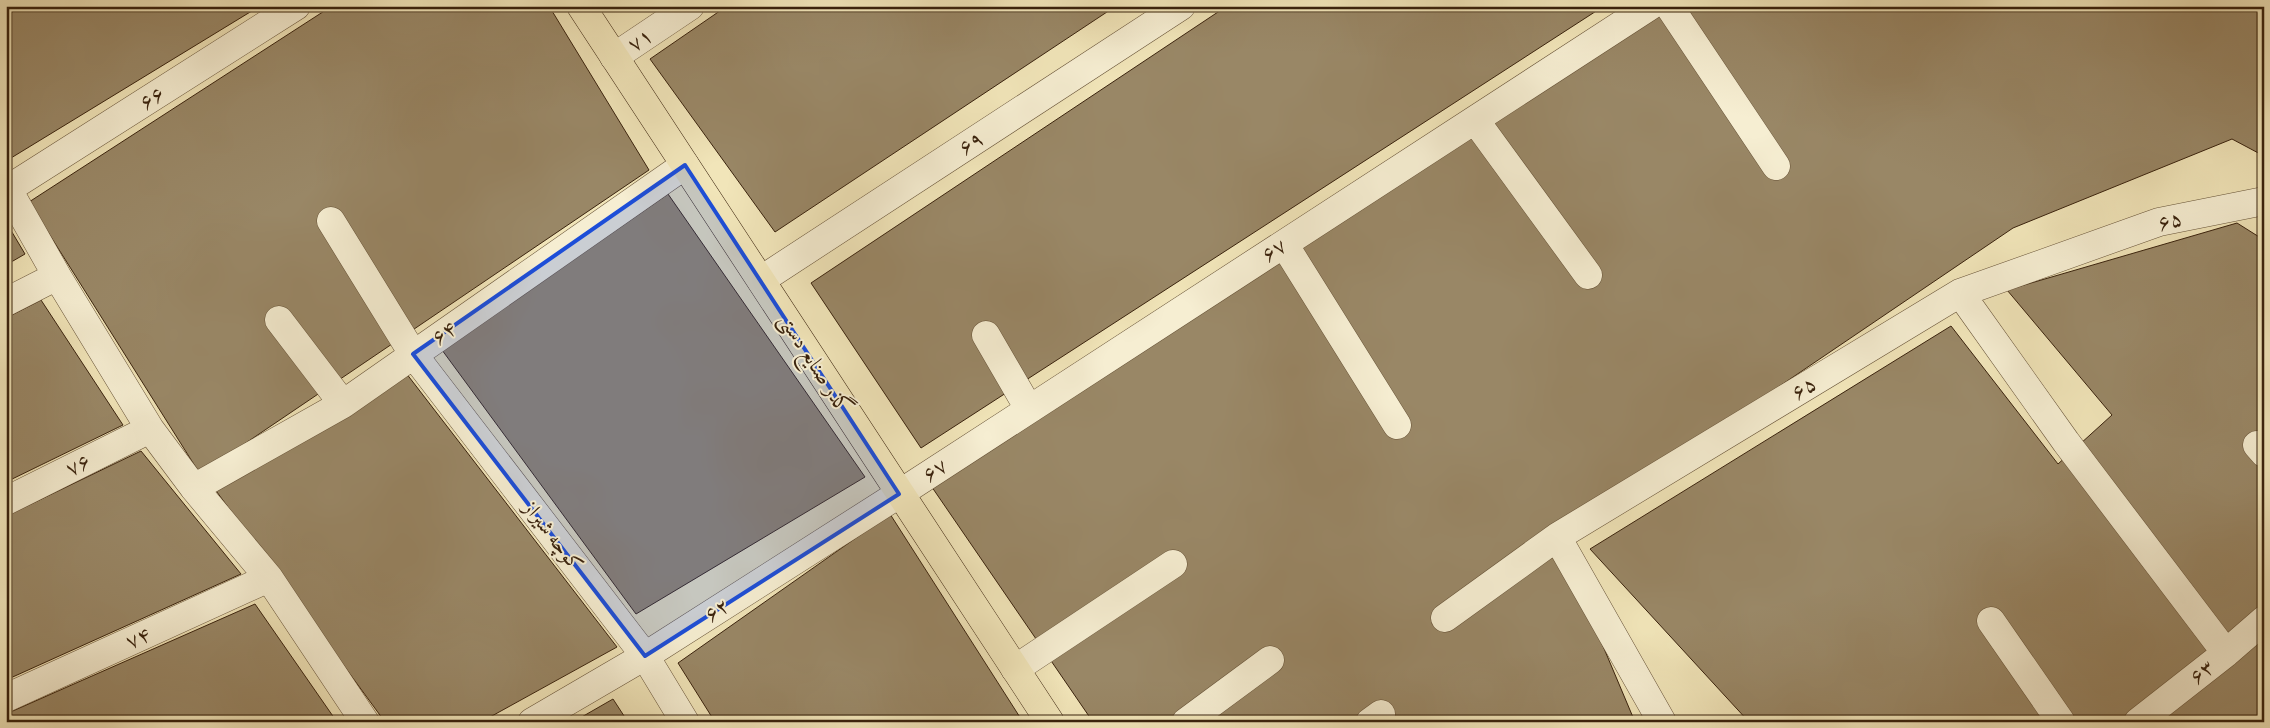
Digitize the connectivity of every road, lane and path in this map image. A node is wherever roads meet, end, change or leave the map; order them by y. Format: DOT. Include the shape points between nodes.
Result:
graph roads {
  1 [pos="296,6"];
  2 [pos="581,6"];
  3 [pos="690,6"];
  4 [pos="1180,6"];
  5 [pos="1650,6"];
  6 [pos="1669,6"];
  7 [pos="614,57"];
  8 [pos="1475,120"];
  9 [pos="685,165"];
  10 [pos="1776,166"];
  11 [pos="7,188"];
  12 [pos="2264,201"];
  13 [pos="332,221"];
  14 [pos="1284,244"];
  15 [pos="1588,275"];
  16 [pos="57,276"];
  17 [pos="761,280"];
  18 [pos="1960,293"];
  19 [pos="6,302"];
  20 [pos="279,320"];
  21 [pos="986,335"];
  22 [pos="413,354"];
  23 [pos="343,404"];
  24 [pos="1029,408"];
  25 [pos="1397,425"];
  26 [pos="150,429"];
  27 [pos="194,488"];
  28 [pos="899,494"];
  29 [pos="6,501"];
  30 [pos="1557,537"];
  31 [pos="1173,564"];
  32 [pos="269,578"];
  33 [pos="1445,618"];
  34 [pos="2264,620"];
  35 [pos="1991,621"];
  36 [pos="2226,653"];
  37 [pos="645,656"];
  38 [pos="1270,660"];
  39 [pos="1015,669"];
  40 [pos="6,698"];
  41 [pos="365,722"];
  42 [pos="532,722"];
  43 [pos="685,722"];
  44 [pos="1050,722"];
  45 [pos="1186,722"];
  46 [pos="1662,722"];
  47 [pos="2061,722"];
  48 [pos="2138,722"];
  1 -- 11 [label="street, ۶۶"];
  2 -- 7 [label="main road, گذر صنایع دستی"];
  3 -- 7 [label="street, ۷۱"];
  4 -- 17 [label="street, ۶۹"];
  5 -- 8 [label="street, ۶۷"];
  6 -- 10 [label="street"];
  7 -- 9 [label="main road, گذر صنایع دستی"];
  8 -- 14 [label="street, ۶۷"];
  8 -- 15 [label="street"];
  9 -- 17 [label="main road, گذر صنایع دستی"];
  9 -- 22 [label="street, ۶۴"];
  11 -- 16 [label="street"];
  12 -- 18 [label="street, ۶۵" via="2159,222"];
  13 -- 22 [label="street, کوچه شیراز"];
  14 -- 24 [label="street, ۶۷"];
  14 -- 25 [label="street"];
  16 -- 19 [label="street"];
  16 -- 26 [label="street"];
  17 -- 28 [label="main road, گذر صنایع دستی"];
  18 -- 30 [label="street, ۶۵"];
  18 -- 36 [label="street" via="2066,442"];
  20 -- 23 [label="street"];
  21 -- 24 [label="street"];
  22 -- 23 [label="street, ۶۴"];
  22 -- 37 [label="street, کوچه شیراز"];
  23 -- 27 [label="street, ۶۴"];
  24 -- 28 [label="street, ۶۷"];
  26 -- 27 [label="street"];
  26 -- 29 [label="street, ۷۶"];
  27 -- 32 [label="street"];
  28 -- 37 [label="street, ۶۲"];
  28 -- 39 [label="main road, گذر صنایع دستی"];
  30 -- 33 [label="street, ۶۵"];
  30 -- 46 [label="street"];
  31 -- 39 [label="street"];
  32 -- 40 [label="street, ۷۴"];
  32 -- 41 [label="street"];
  34 -- 36 [label="street, ۶۳"];
  35 -- 47 [label="street"];
  36 -- 48 [label="street, ۶۳"];
  37 -- 42 [label="street, ۶۲"];
  37 -- 43 [label="street, کوچه شیراز"];
  38 -- 45 [label="street"];
  39 -- 44 [label="main road, گذر صنایع دستی"];
}
